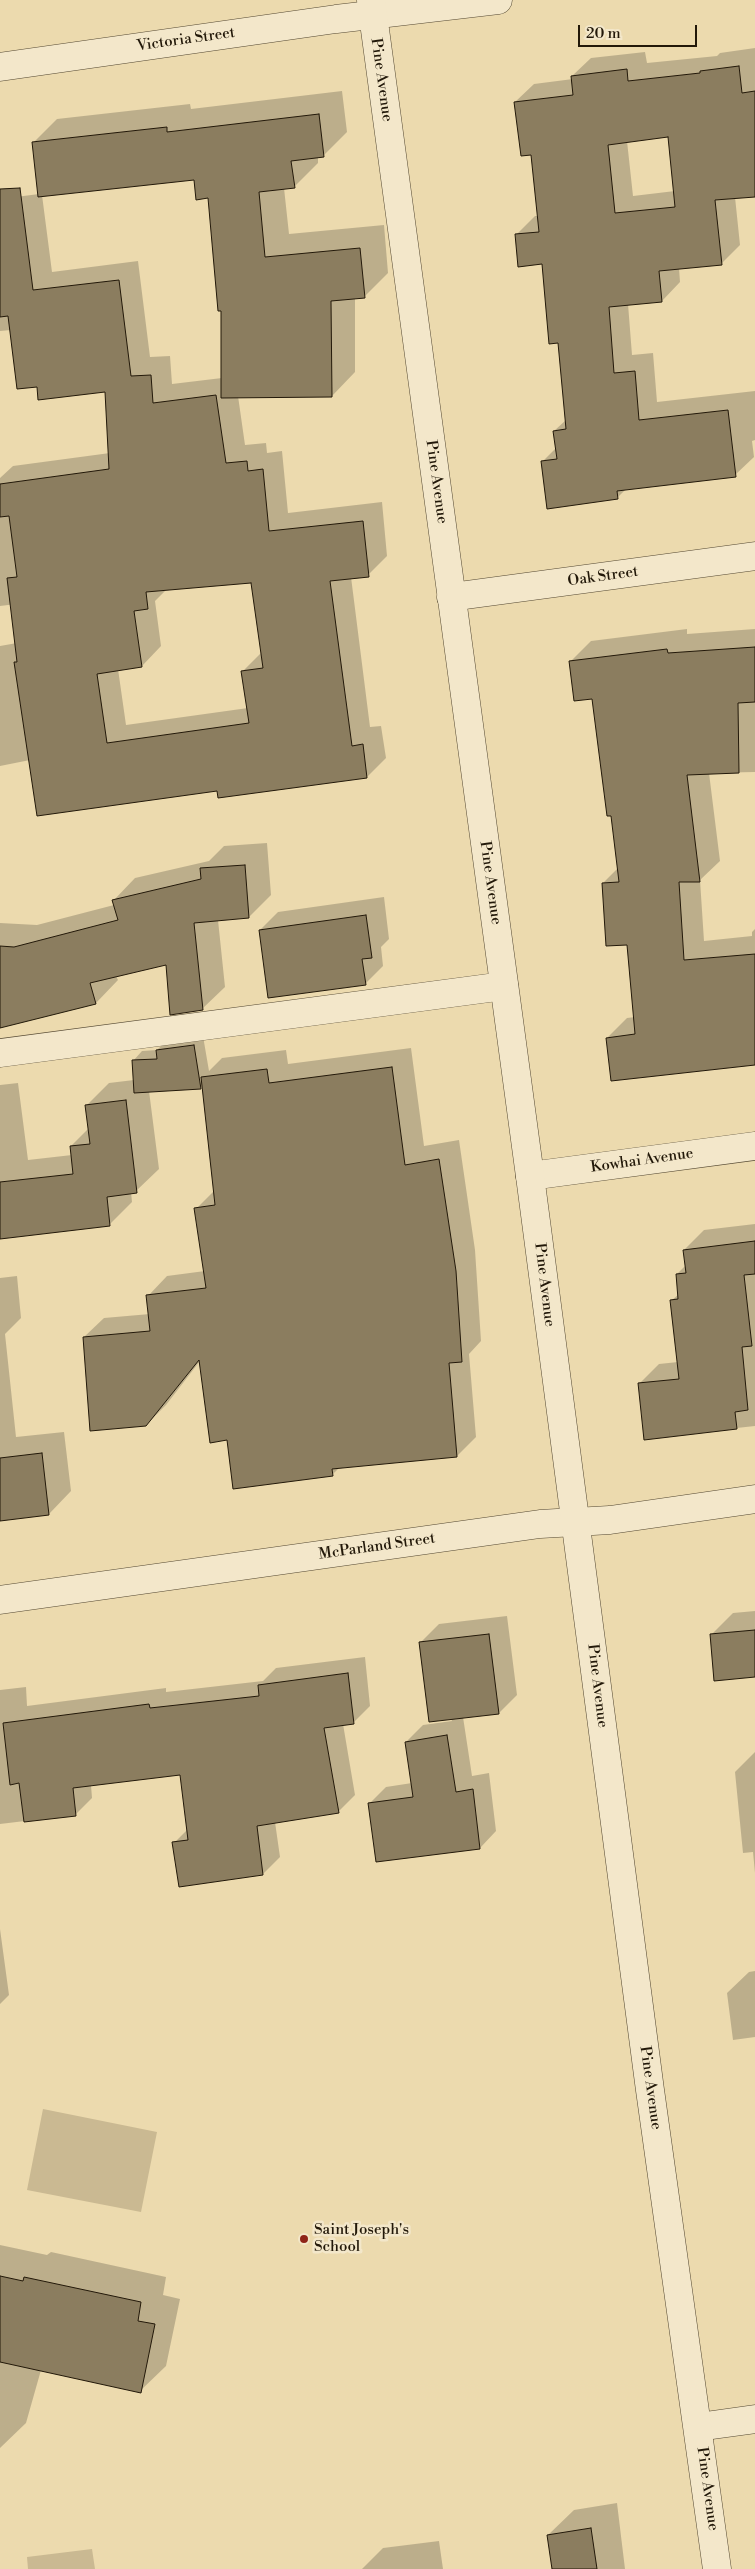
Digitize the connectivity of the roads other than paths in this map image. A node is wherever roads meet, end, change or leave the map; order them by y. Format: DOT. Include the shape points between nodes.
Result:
graph roads {
  1 [pos="498,0"];
  2 [pos="372,8"];
  3 [pos="0,67"];
  4 [pos="755,556"];
  5 [pos="451,597"];
  6 [pos="504,986"];
  7 [pos="0,1053"];
  8 [pos="755,1146"];
  9 [pos="530,1176"];
  10 [pos="755,1499"];
  11 [pos="575,1521"];
  12 [pos="0,1600"];
  13 [pos="755,2419"];
  14 [pos="698,2427"];
  15 [pos="717,2569"];
  1 -- 2 [label="street, Victoria Street"];
  2 -- 3 [label="street, Victoria Street"];
  2 -- 5 [label="street, Pine Avenue"];
  4 -- 5 [label="street, Oak Street"];
  5 -- 6 [label="street, Pine Avenue"];
  6 -- 7 [label="street"];
  6 -- 9 [label="street, Pine Avenue"];
  8 -- 9 [label="street, Kowhai Avenue"];
  9 -- 11 [label="street, Pine Avenue"];
  10 -- 11 [label="street, McParland Street" via="610,1520"];
  11 -- 12 [label="street, McParland Street"];
  11 -- 14 [label="street, Pine Avenue"];
  13 -- 14 [label="street"];
  14 -- 15 [label="street, Pine Avenue"];
}
